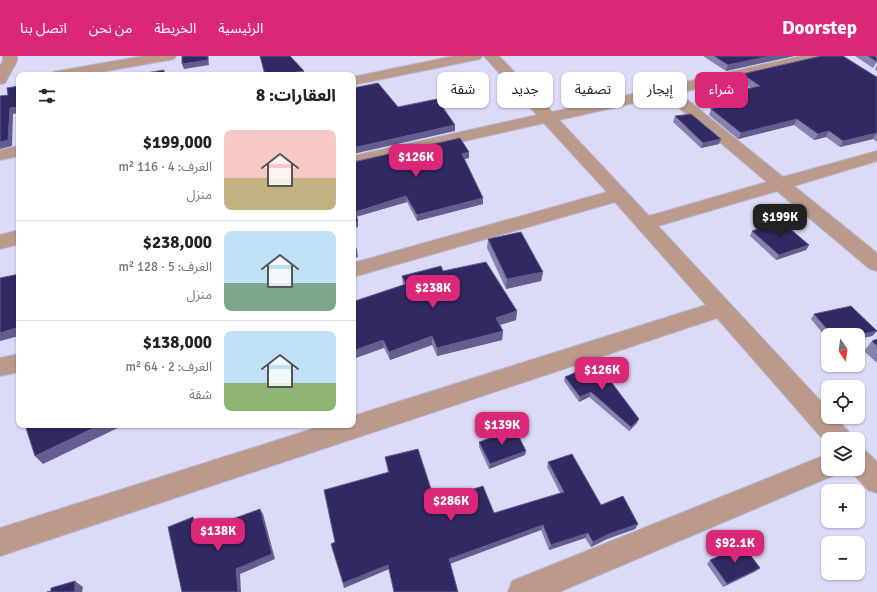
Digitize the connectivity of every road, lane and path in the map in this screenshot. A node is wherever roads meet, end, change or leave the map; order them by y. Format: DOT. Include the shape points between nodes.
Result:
graph roads {
  1 [pos="10,56"];
  2 [pos="169,56"];
  3 [pos="475,56"];
  4 [pos="490,56"];
  5 [pos="819,56"];
  6 [pos="76,72"];
  7 [pos="356,80"];
  8 [pos="4,83"];
  9 [pos="687,88"];
  10 [pos="633,99"];
  11 [pos="687,107"];
  12 [pos="546,117"];
  13 [pos="16,152"];
  14 [pos="0,155"];
  15 [pos="877,156"];
  16 [pos="356,160"];
  17 [pos="781,184"];
  18 [pos="618,195"];
  19 [pos="645,223"];
  20 [pos="16,238"];
  21 [pos="0,242"];
  22 [pos="877,264"];
  23 [pos="356,269"];
  24 [pos="721,308"];
  25 [pos="16,364"];
  26 [pos="0,367"];
  27 [pos="356,426"];
  28 [pos="351,428"];
  29 [pos="833,432"];
  30 [pos="865,468"];
  31 [pos="821,469"];
  32 [pos="877,481"];
  33 [pos="0,542"];
  34 [pos="523,592"];
  1 -- 8 [label="street"];
  2 -- 6 [label="street"];
  3 -- 7 [label="street"];
  4 -- 12 [label="street"];
  5 -- 9 [label="street"];
  10 -- 12 [label="street"];
  11 -- 17 [label="street"];
  12 -- 16 [label="street"];
  12 -- 18 [label="street"];
  13 -- 14 [label="street"];
  15 -- 17 [label="street"];
  17 -- 19 [label="street"];
  17 -- 22 [label="street"];
  18 -- 19 [label="street"];
  18 -- 23 [label="street"];
  19 -- 24 [label="street"];
  20 -- 21 [label="street"];
  24 -- 27 [label="street"];
  24 -- 29 [label="street"];
  25 -- 26 [label="street"];
  28 -- 33 [label="street"];
  30 -- 32 [label="street"];
  31 -- 34 [label="street"];
}
